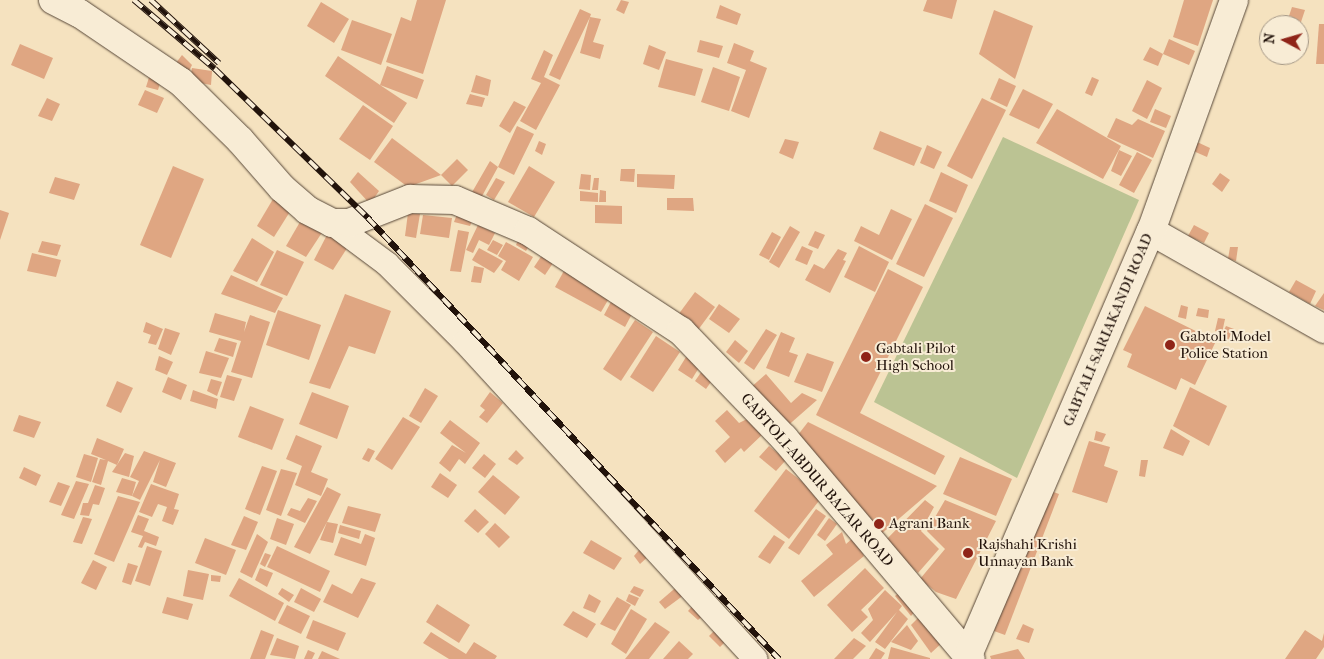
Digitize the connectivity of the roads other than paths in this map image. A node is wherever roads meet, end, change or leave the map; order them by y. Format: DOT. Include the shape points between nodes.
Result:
graph roads {
  1 [pos="53,0"];
  2 [pos="1234,0"];
  3 [pos="332,222"];
  4 [pos="1151,231"];
  5 [pos="1324,329"];
  6 [pos="970,657"];
  7 [pos="755,659"];
  1 -- 3 [label="street" via="79,13 181,82 240,140 282,188 307,210"];
  2 -- 4 [label="street, GABTALI-SARIAKANDI ROAD"];
  3 -- 6 [label="street, GABTOLI-ABDUR BAZAR ROAD" via="368,218 410,199 455,200 528,231 681,331 784,438"];
  3 -- 7 [label="street" via="387,264 465,342"];
  4 -- 5 [label="street"];
  4 -- 6 [label="street, GABTALI-SARIAKANDI ROAD"];
}
